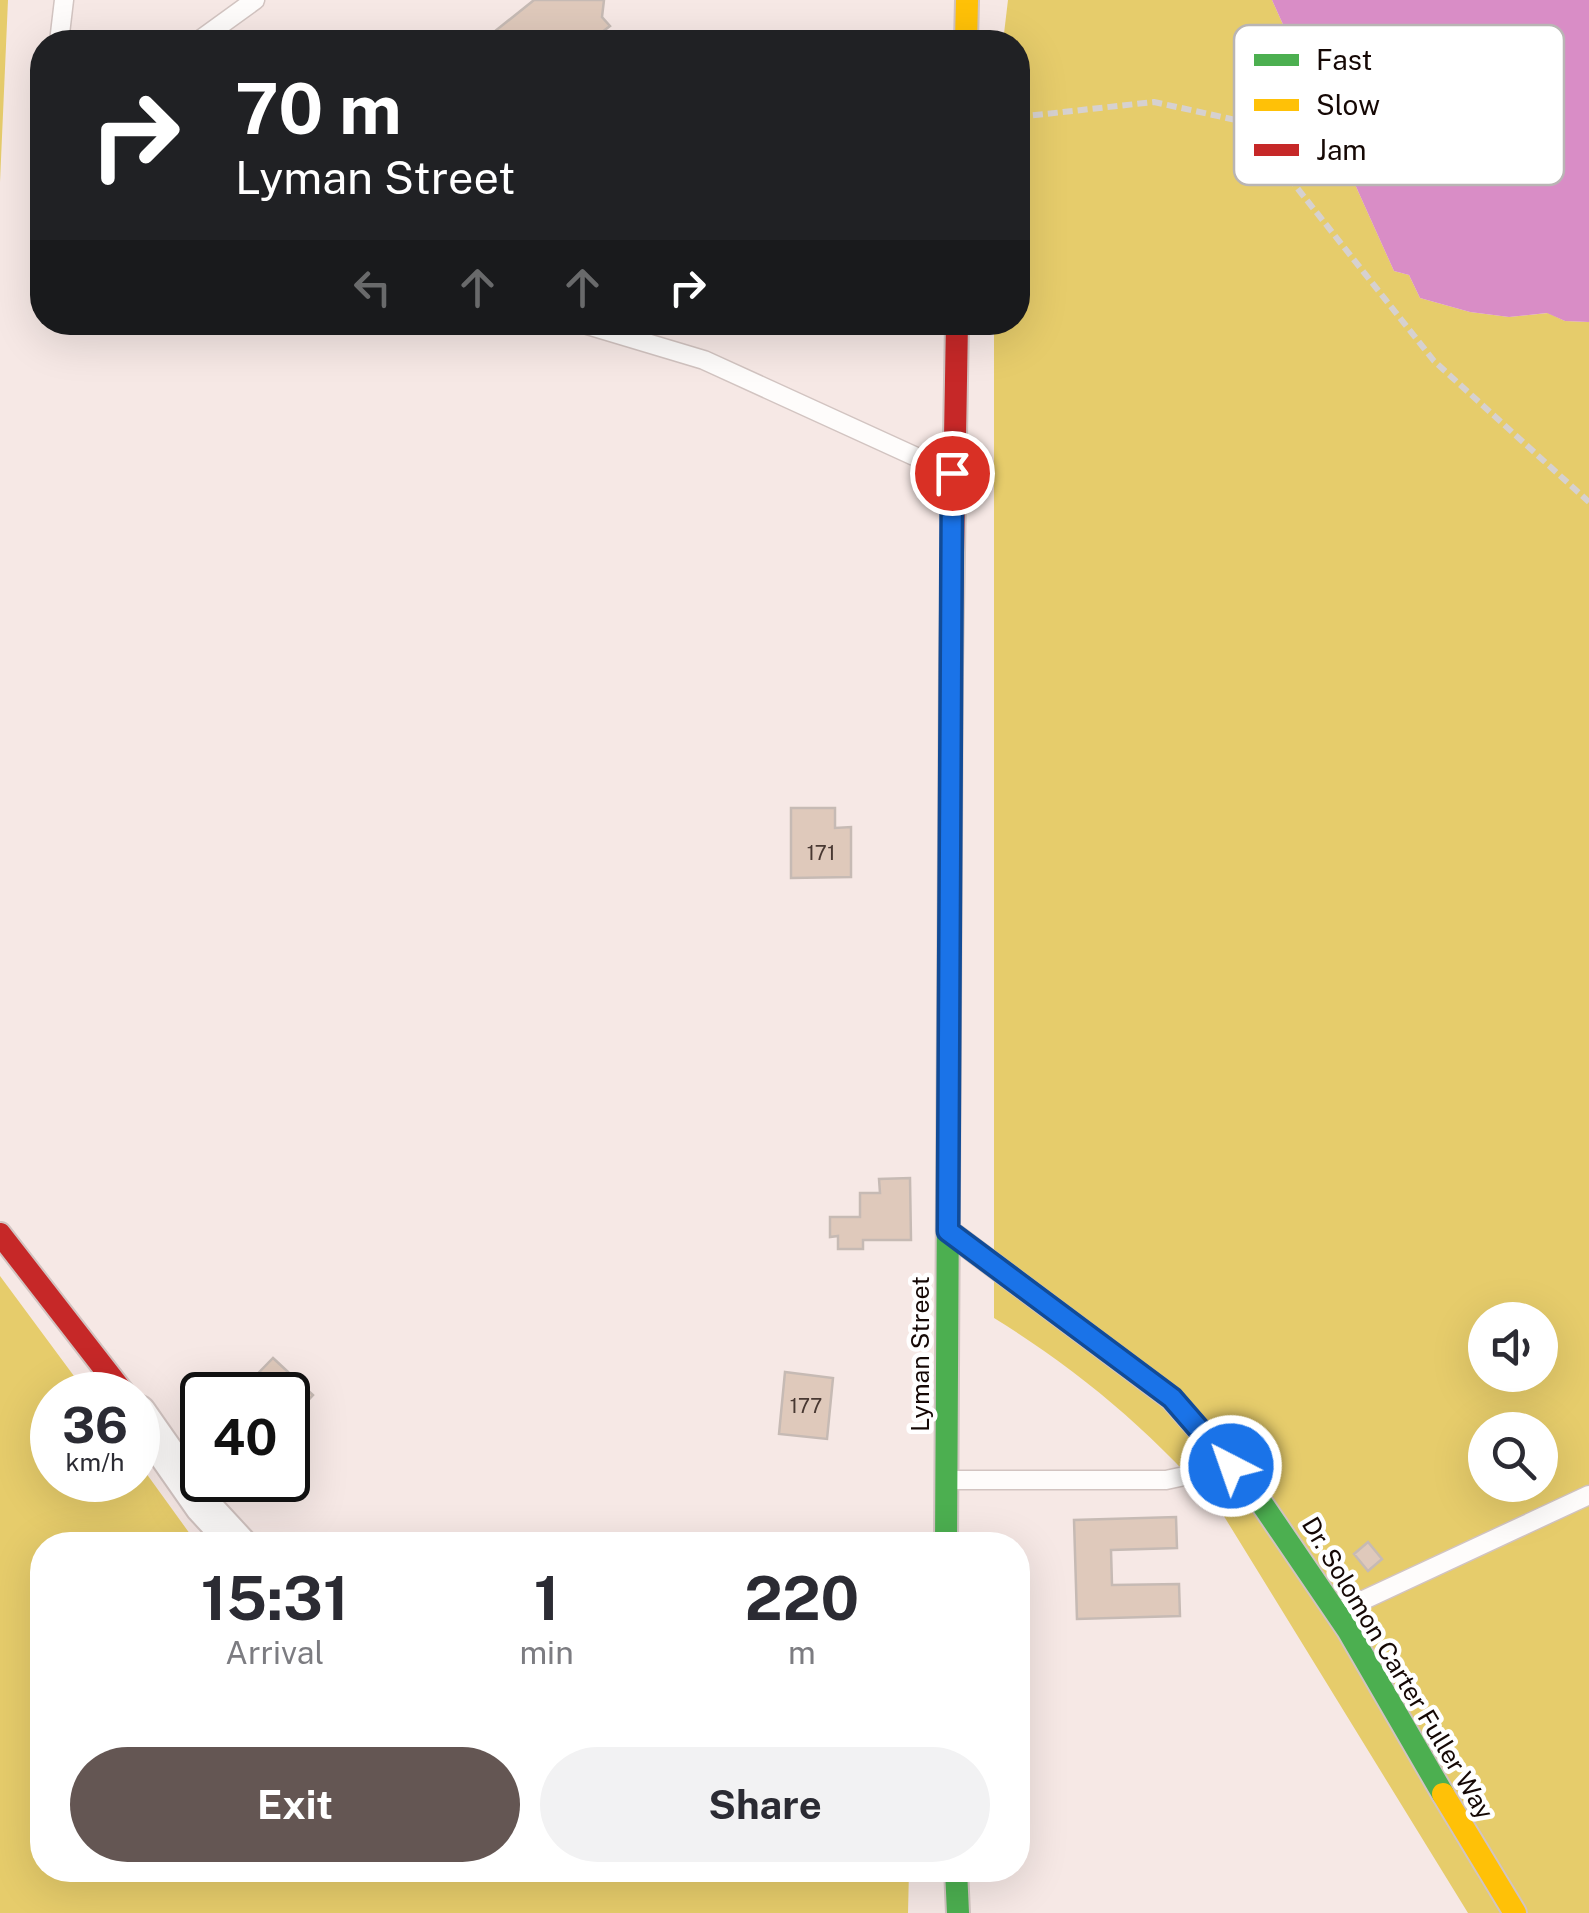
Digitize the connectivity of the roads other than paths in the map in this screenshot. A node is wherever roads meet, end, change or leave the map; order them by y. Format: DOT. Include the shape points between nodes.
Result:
graph roads {
  1 [pos="64,0"];
  2 [pos="256,0"];
  3 [pos="967,0"];
  4 [pos="60,30"];
  5 [pos="214,30"];
  6 [pos="966,30"];
  7 [pos="620,335"];
  8 [pos="956,335"];
  9 [pos="952,473"];
  10 [pos="948,1231"];
  11 [pos="0,1234"];
  12 [pos="107,1372"];
  13 [pos="160,1444"];
  14 [pos="1231,1466"];
  15 [pos="947,1480"];
  16 [pos="1589,1495"];
  17 [pos="227,1532"];
  18 [pos="946,1532"];
  19 [pos="1336,1612"];
  20 [pos="957,1882"];
  21 [pos="958,1913"];
  22 [pos="1516,1913"];
  1 -- 4 [label="lane"];
  2 -- 5 [label="lane"];
  3 -- 6 [label="street"];
  7 -- 9 [label="lane" via="704,360"];
  8 -- 9 [label="street, Lyman Street"];
  9 -- 10 [label="street, Lyman Street"];
  10 -- 14 [label="street, Dr. Solomon Carter Fuller Way" via="1172,1398"];
  10 -- 15 [label="street, Lyman Street"];
  11 -- 12 [label="street"];
  13 -- 17 [label="street"];
  14 -- 15 [label="lane" via="1166,1480"];
  14 -- 19 [label="street, Dr. Solomon Carter Fuller Way"];
  15 -- 18 [label="street, Lyman Street"];
  16 -- 19 [label="lane"];
  19 -- 22 [label="street, Dr. Solomon Carter Fuller Way"];
  20 -- 21 [label="street"];
}
